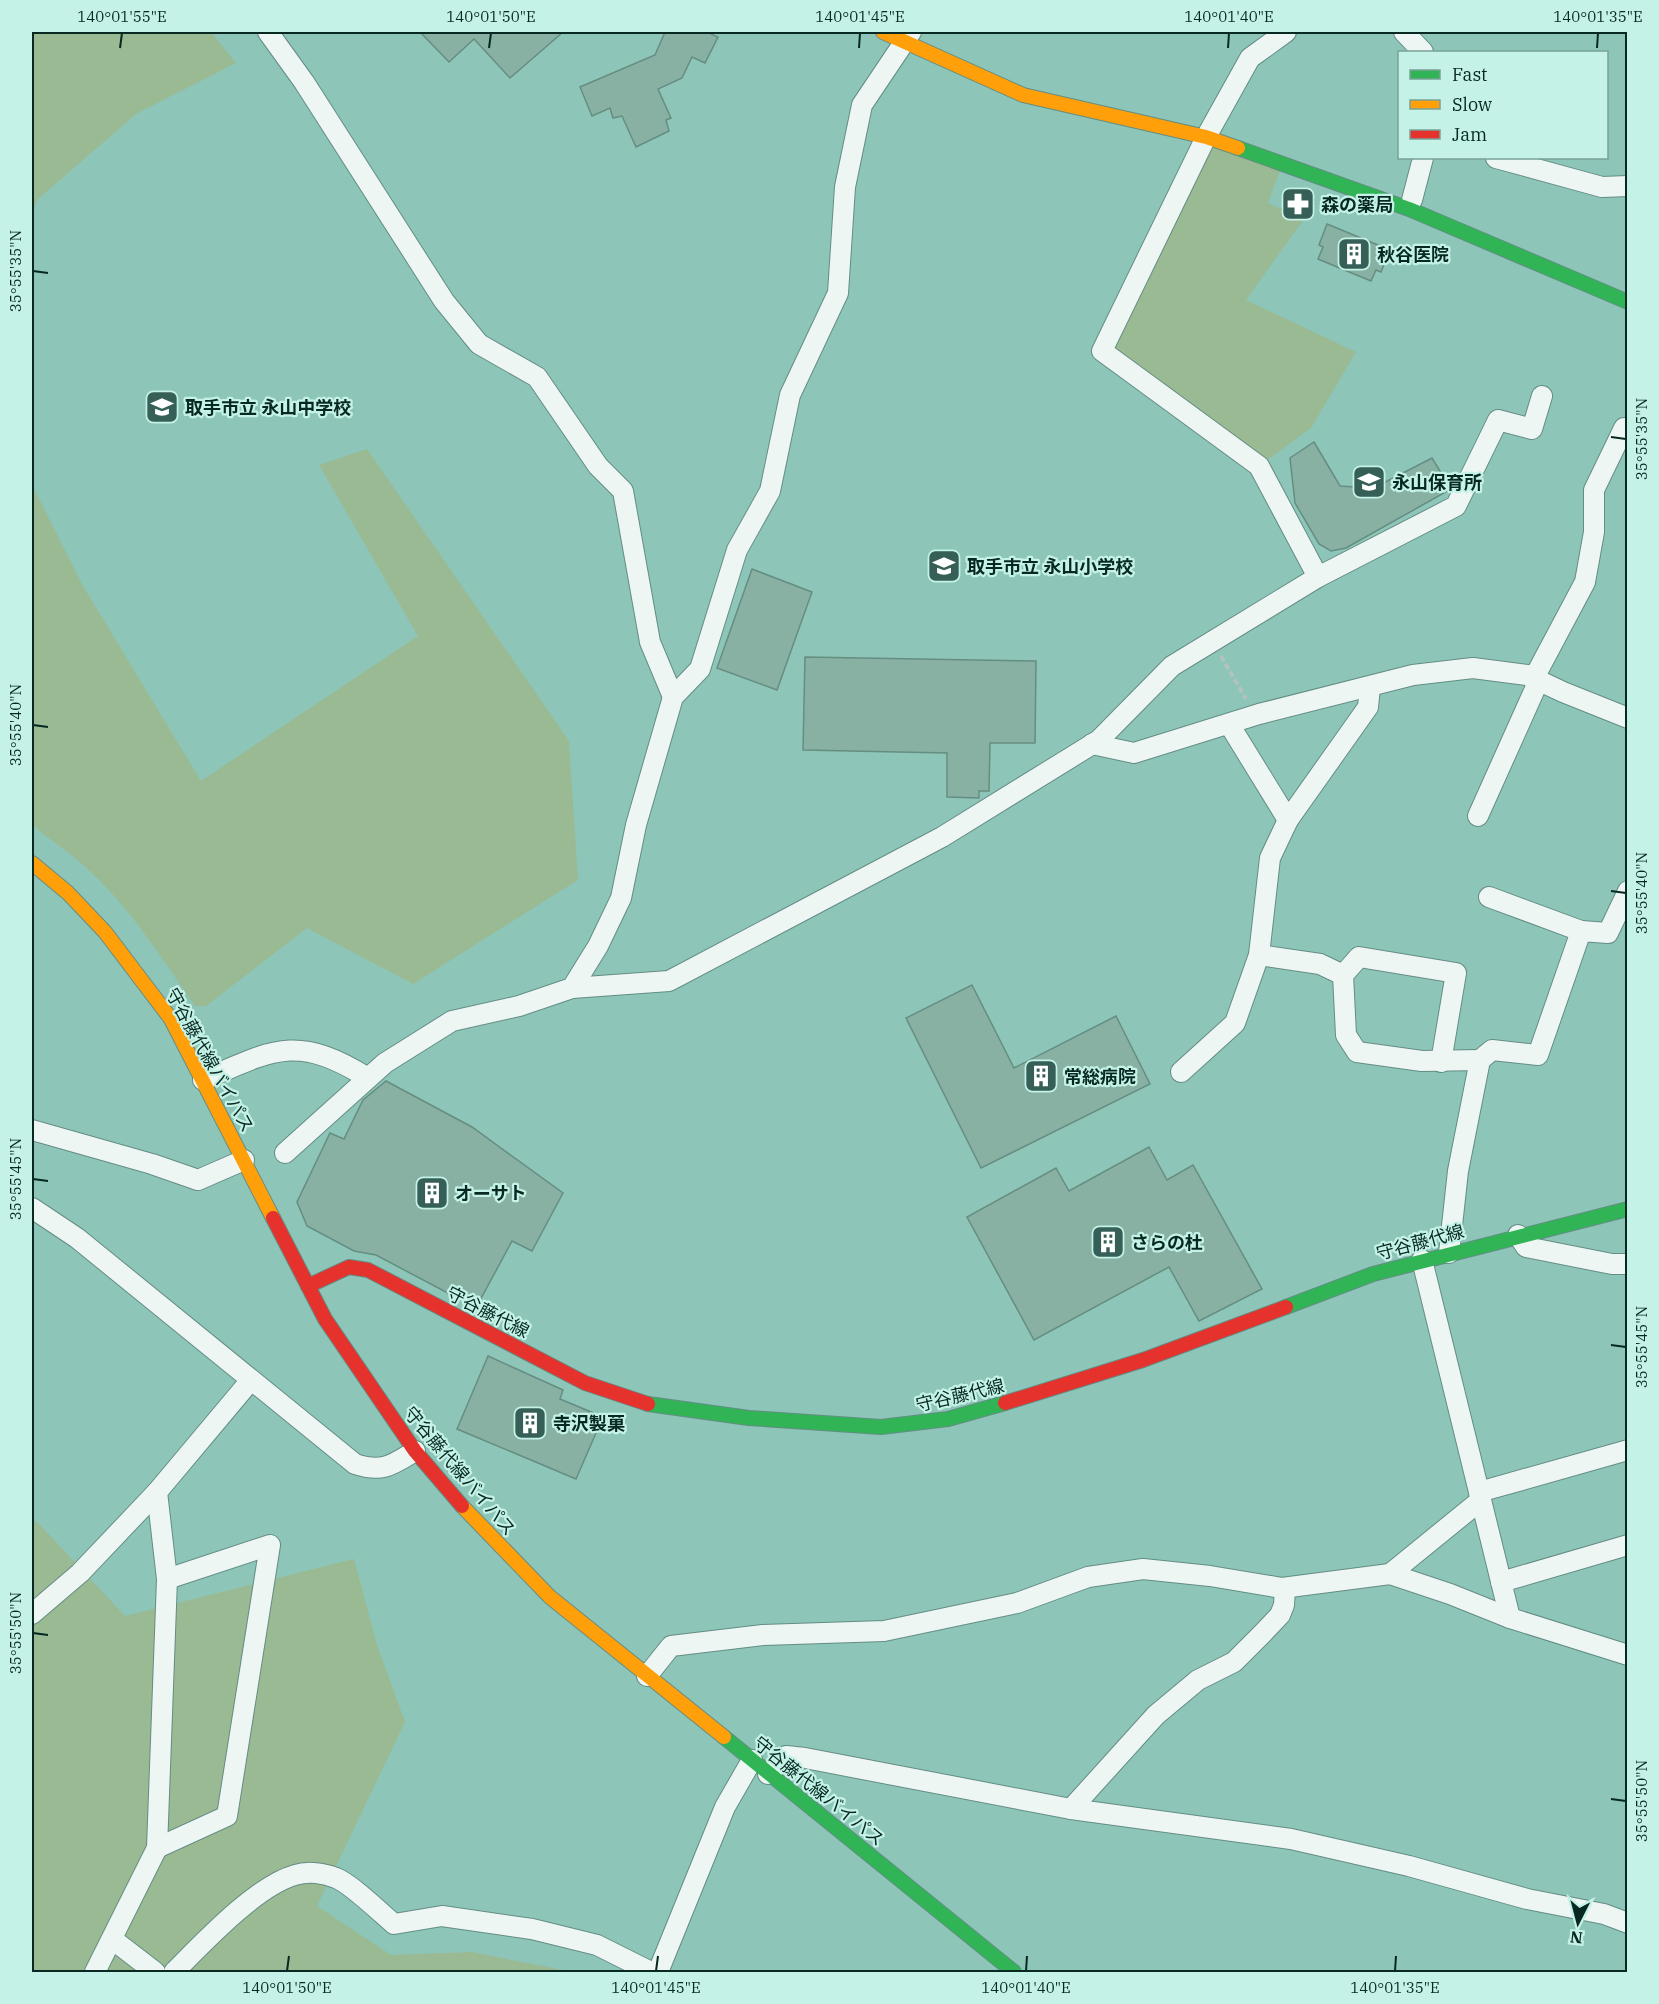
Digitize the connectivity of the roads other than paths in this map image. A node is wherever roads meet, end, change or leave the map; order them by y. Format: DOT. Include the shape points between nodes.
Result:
graph roads {
  1 [pos="268,32"];
  2 [pos="884,32"];
  3 [pos="1286,32"];
  4 [pos="1404,32"];
  5 [pos="908,37"];
  6 [pos="1422,51"];
  7 [pos="1206,137"];
  8 [pos="1423,159"];
  9 [pos="1500,159"];
  10 [pos="1628,186"];
  11 [pos="1412,200"];
  12 [pos="1628,302"];
  13 [pos="1542,396"];
  14 [pos="1624,428"];
  15 [pos="1318,577"];
  16 [pos="1537,679"];
  17 [pos="1370,687"];
  18 [pos="673,697"];
  19 [pos="1628,718"];
  20 [pos="1229,724"];
  21 [pos="1092,744"];
  22 [pos="1478,816"];
  23 [pos="1288,820"];
  24 [pos="32,863"];
  25 [pos="1628,891"];
  26 [pos="1489,897"];
  27 [pos="1581,931"];
  28 [pos="1258,955"];
  29 [pos="1343,975"];
  30 [pos="572,988"];
  31 [pos="1480,1060"];
  32 [pos="1441,1062"];
  33 [pos="1181,1072"];
  34 [pos="368,1078"];
  35 [pos="203,1080"];
  36 [pos="32,1130"];
  37 [pos="285,1153"];
  38 [pos="244,1160"];
  39 [pos="32,1208"];
  40 [pos="1628,1209"];
  41 [pos="1518,1235"];
  42 [pos="1449,1253"];
  43 [pos="1422,1260"];
  44 [pos="1628,1264"];
  45 [pos="308,1286"];
  46 [pos="251,1380"];
  47 [pos="1628,1450"];
  48 [pos="415,1451"];
  49 [pos="157,1492"];
  50 [pos="1480,1496"];
  51 [pos="1628,1545"];
  52 [pos="1390,1574"];
  53 [pos="167,1579"];
  54 [pos="1501,1582"];
  55 [pos="1285,1588"];
  56 [pos="32,1614"];
  57 [pos="1510,1618"];
  58 [pos="1628,1655"];
  59 [pos="647,1676"];
  60 [pos="752,1760"];
  61 [pos="768,1774"];
  62 [pos="1071,1809"];
  63 [pos="157,1848"];
  64 [pos="1628,1923"];
  65 [pos="112,1939"];
  66 [pos="95,1972"];
  67 [pos="155,1972"];
  68 [pos="174,1972"];
  69 [pos="651,1972"];
  70 [pos="658,1972"];
  71 [pos="1014,1972"];
  1 -- 18 [label="street" via="444,301 479,344 537,377 598,466 623,491 650,642"];
  2 -- 5 [label="main road"];
  3 -- 7 [label="street" via="1250,58"];
  4 -- 6 [label="street"];
  5 -- 7 [label="main road" via="1023,95"];
  5 -- 18 [label="street" via="862,105 845,187 838,293 790,396 770,491 737,550 700,669"];
  7 -- 12 [label="main road" via="1409,209"];
  7 -- 15 [label="street" via="1102,351 1259,466"];
  8 -- 11 [label="street"];
  9 -- 10 [label="street" via="1602,187"];
  13 -- 15 [label="street" via="1532,429 1498,420 1456,506"];
  14 -- 16 [label="street" via="1593,490 1594,532 1585,582"];
  15 -- 21 [label="street" via="1172,666"];
  16 -- 17 [label="street" via="1473,668 1413,675"];
  16 -- 19 [label="street"];
  16 -- 22 [label="street"];
  17 -- 20 [label="street"];
  17 -- 23 [label="street" via="1368,706"];
  18 -- 30 [label="street" via="636,825 621,898"];
  20 -- 21 [label="street" via="1134,753"];
  20 -- 23 [label="street"];
  21 -- 30 [label="street" via="942,837 669,981"];
  23 -- 28 [label="street" via="1270,858"];
  24 -- 35 [label="main road, 守谷藤代線バイパス" via="68,893 136,970 171,1019"];
  25 -- 27 [label="street" via="1608,933"];
  26 -- 27 [label="street"];
  27 -- 31 [label="street" via="1538,1054 1492,1050"];
  28 -- 29 [label="street" via="1320,964"];
  28 -- 33 [label="street" via="1235,1023"];
  29 -- 32 [label="street" via="1346,1035 1357,1052"];
  29 -- 32 [label="street" via="1359,957 1456,973"];
  30 -- 34 [label="street" via="452,1022 385,1063"];
  31 -- 32 [label="street"];
  31 -- 42 [label="street" via="1458,1171"];
  34 -- 35 [label="street" via="325,1056 278,1051 257,1055"];
  34 -- 37 [label="street"];
  35 -- 38 [label="main road, 守谷藤代線バイパス"];
  36 -- 38 [label="street" via="198,1180"];
  38 -- 45 [label="main road, 守谷藤代線バイパス"];
  39 -- 46 [label="street" via="77,1238"];
  40 -- 41 [label="main road, 守谷藤代線"];
  41 -- 42 [label="main road, 守谷藤代線"];
  41 -- 44 [label="street" via="1526,1247"];
  42 -- 43 [label="main road, 守谷藤代線"];
  43 -- 45 [label="main road, 守谷藤代線" via="1373,1274 1058,1388 948,1419 881,1427 661,1407 585,1383 368,1270 349,1267"];
  43 -- 50 [label="street"];
  45 -- 48 [label="main road, 守谷藤代線バイパス" via="325,1319"];
  46 -- 48 [label="street" via="355,1464 369,1469 387,1468"];
  46 -- 49 [label="street"];
  47 -- 50 [label="street"];
  48 -- 59 [label="main road, 守谷藤代線バイパス" via="479,1526 550,1597"];
  49 -- 53 [label="street"];
  49 -- 56 [label="street" via="80,1573"];
  50 -- 52 [label="street"];
  50 -- 54 [label="street"];
  51 -- 54 [label="street"];
  52 -- 55 [label="street"];
  52 -- 57 [label="street"];
  53 -- 63 [label="street"];
  53 -- 63 [label="street" via="270,1545 227,1816"];
  54 -- 57 [label="street"];
  55 -- 59 [label="street" via="1143,1569 1088,1577 1017,1603 885,1631 763,1635 671,1647"];
  55 -- 62 [label="street" via="1280,1615 1263,1633 1234,1662 1198,1680 1156,1715"];
  57 -- 58 [label="street"];
  59 -- 60 [label="main road, 守谷藤代線バイパス"];
  60 -- 61 [label="main road, 守谷藤代線バイパス"];
  60 -- 70 [label="street" via="725,1807"];
  61 -- 62 [label="street" via="786,1756 805,1758"];
  61 -- 71 [label="main road, 守谷藤代線バイパス"];
  62 -- 64 [label="street" via="1291,1839"];
  63 -- 65 [label="street"];
  65 -- 66 [label="street"];
  65 -- 67 [label="street"];
  68 -- 69 [label="street" via="268,1887 296,1874 316,1873 339,1878 394,1924 442,1916 532,1929 597,1945"];
}
